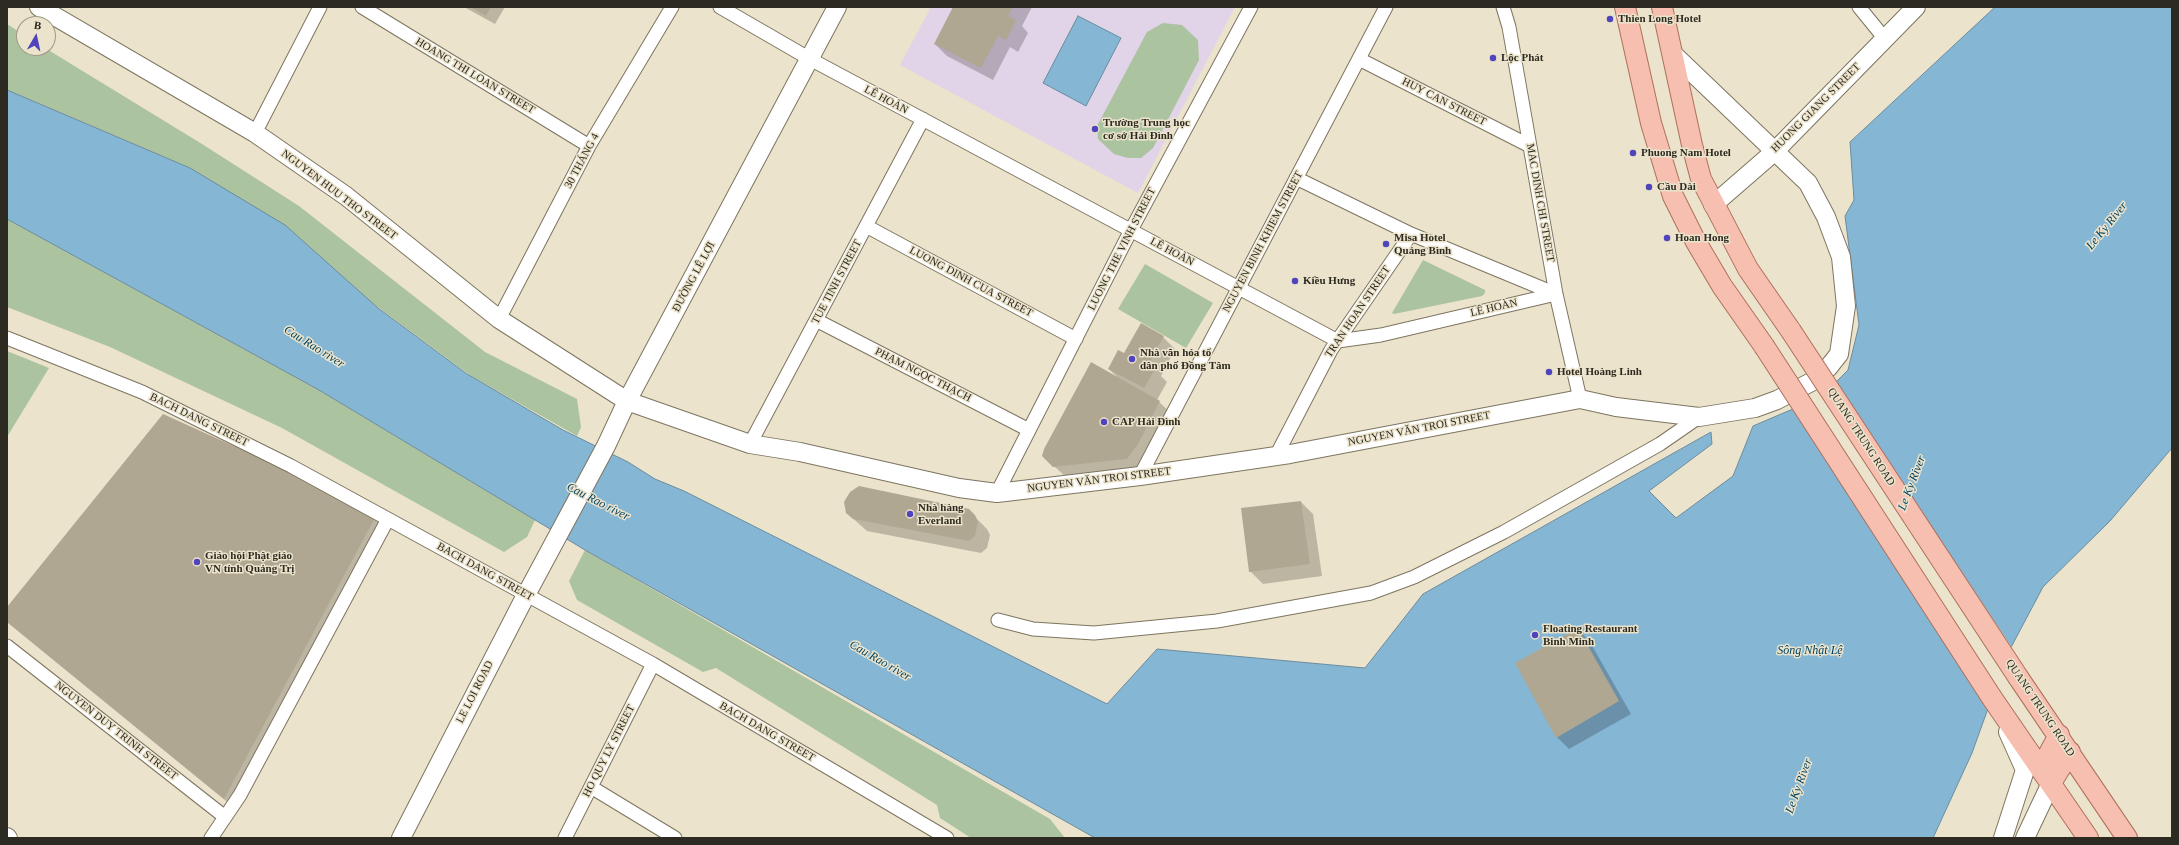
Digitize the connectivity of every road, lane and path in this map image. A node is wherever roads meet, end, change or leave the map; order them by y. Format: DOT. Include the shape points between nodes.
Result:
graph roads {
  1 [pos="39,7"];
  2 [pos="320,7"];
  3 [pos="362,7"];
  4 [pos="672,7"];
  5 [pos="720,7"];
  6 [pos="837,7"];
  7 [pos="1251,7"];
  8 [pos="1386,7"];
  9 [pos="1503,7"];
  10 [pos="1625,7"];
  11 [pos="1662,7"];
  12 [pos="1859,7"];
  13 [pos="1916,7"];
  14 [pos="1885,39"];
  15 [pos="1672,53"];
  16 [pos="810,59"];
  17 [pos="1359,59"];
  18 [pos="923,119"];
  19 [pos="255,133"];
  20 [pos="589,146"];
  21 [pos="1530,146"];
  22 [pos="1774,152"];
  23 [pos="1296,178"];
  24 [pos="1713,205"];
  25 [pos="866,226"];
  26 [pos="1131,230"];
  27 [pos="1411,234"];
  28 [pos="1239,287"];
  29 [pos="1556,294"];
  30 [pos="499,319"];
  31 [pos="816,320"];
  32 [pos="7,338"];
  33 [pos="1076,338"];
  34 [pos="1338,341"];
  35 [pos="1580,399"];
  36 [pos="627,402"];
  37 [pos="1699,416"];
  38 [pos="1029,430"];
  39 [pos="750,444"];
  40 [pos="1276,456"];
  41 [pos="1140,476"];
  42 [pos="997,493"];
  43 [pos="388,519"];
  44 [pos="552,548"];
  45 [pos="526,595"];
  46 [pos="998,620"];
  47 [pos="7,646"];
  48 [pos="652,664"];
  49 [pos="1996,703"];
  50 [pos="2059,735"];
  51 [pos="2070,752"];
  52 [pos="2046,776"];
  53 [pos="591,787"];
  54 [pos="225,817"];
  55 [pos="211,838"];
  56 [pos="401,838"];
  57 [pos="565,838"];
  58 [pos="675,838"];
  59 [pos="947,838"];
  60 [pos="2003,838"];
  61 [pos="2007,838"];
  62 [pos="2025,838"];
  63 [pos="2088,838"];
  64 [pos="2127,838"];
  1 -- 19 [label="street, NGUYEN HUU THO STREET"];
  2 -- 19 [label="street"];
  3 -- 20 [label="street, HOANG THI LOAN STREET"];
  4 -- 20 [label="street, 30 THÁNG 4"];
  5 -- 16 [label="street, LÊ HOÀN"];
  6 -- 16 [label="street, ĐƯỜNG LÊ LỢI"];
  7 -- 26 [label="street, LUONG THE VINH STREET"];
  8 -- 17 [label="street, NGUYEN BINH KHIEM STREET"];
  9 -- 21 [label="street, MAC DINH CHI STREET" via="1509,27"];
  10 -- 49 [label="main road, bridge" via="1651,123 1673,196 1696,242 1722,286 1764,346"];
  11 -- 15 [label="main road, QUANG TRUNG ROAD"];
  12 -- 14 [label="street"];
  13 -- 14 [label="street, HUONG GIANG STREET"];
  14 -- 22 [label="street, HUONG GIANG STREET"];
  15 -- 22 [label="street, NGUYEN VĂN TROI STREET"];
  15 -- 24 [label="main road, QUANG TRUNG ROAD" via="1701,180"];
  16 -- 18 [label="street, LÊ HOÀN"];
  16 -- 36 [label="street, ĐƯỜNG LÊ LỢI"];
  17 -- 21 [label="street, HUY CAN STREET"];
  17 -- 23 [label="street, NGUYEN BINH KHIEM STREET"];
  18 -- 25 [label="street, TUE TINH STREET"];
  18 -- 26 [label="street, LÊ HOÀN"];
  19 -- 30 [label="street, NGUYEN HUU THO STREET" via="346,196"];
  20 -- 30 [label="street, 30 THÁNG 4"];
  21 -- 29 [label="street, MAC DINH CHI STREET"];
  22 -- 24 [label="street, HUONG GIANG STREET"];
  22 -- 37 [label="street, NGUYEN VĂN TROI STREET" via="1808,183 1826,217 1841,257 1846,306 1839,354 1815,380 1776,400 1755,408"];
  23 -- 27 [label="street"];
  23 -- 28 [label="street, NGUYEN BINH KHIEM STREET"];
  24 -- 50 [label="main road, QUANG TRUNG ROAD, bridge" via="1748,269"];
  25 -- 31 [label="street, TUE TINH STREET"];
  25 -- 33 [label="street, LUONG DINH CUA STREET"];
  26 -- 28 [label="street, LÊ HOÀN"];
  26 -- 33 [label="street, LUONG THE VINH STREET"];
  27 -- 29 [label="street"];
  27 -- 34 [label="street, TRAN HOAN STREET"];
  28 -- 34 [label="street, LÊ HOÀN"];
  28 -- 41 [label="street, NGUYEN BINH KHIEM STREET"];
  29 -- 34 [label="street, LÊ HOÀN" via="1381,335"];
  29 -- 35 [label="street, MAC DINH CHI STREET"];
  30 -- 36 [label="street, NGUYEN HUU THO STREET"];
  31 -- 38 [label="street, PHẠM NGỌC THẠCH"];
  31 -- 39 [label="street, TUE TINH STREET"];
  32 -- 43 [label="street, BACH DANG STREET" via="142,392 291,466"];
  33 -- 38 [label="street, LUONG THE VINH STREET"];
  34 -- 40 [label="street, TRAN HOAN STREET"];
  35 -- 37 [label="street, NGUYEN VĂN TROI STREET" via="1616,407"];
  35 -- 40 [label="street, NGUYEN VĂN TROI STREET"];
  36 -- 39 [label="street, NGUYEN VĂN TROI STREET"];
  36 -- 44 [label="street, ĐƯỜNG LÊ LỢI"];
  37 -- 46 [label="street" via="1660,444 1504,532 1414,577 1371,593 1217,621 1101,633 1033,629"];
  38 -- 42 [label="street, LUONG THE VINH STREET"];
  39 -- 42 [label="street, NGUYEN VĂN TROI STREET" via="800,452 959,488"];
  40 -- 41 [label="street, NGUYEN VĂN TROI STREET"];
  41 -- 42 [label="street, NGUYEN VĂN TROI STREET"];
  43 -- 45 [label="street, BACH DANG STREET"];
  43 -- 54 [label="street" via="240,795"];
  44 -- 45 [label="street, LE LOI ROAD"];
  45 -- 48 [label="street, BACH DANG STREET"];
  45 -- 56 [label="street, LE LOI ROAD"];
  47 -- 54 [label="street, NGUYEN DUY TRINH STREET"];
  48 -- 53 [label="street, HO QUY LY STREET"];
  48 -- 59 [label="street, BACH DANG STREET"];
  49 -- 52 [label="main road"];
  49 -- 60 [label="street" via="2025,770"];
  50 -- 51 [label="main road, QUANG TRUNG ROAD"];
  50 -- 52 [label="main road"];
  51 -- 52 [label="main road"];
  51 -- 64 [label="main road, QUANG TRUNG ROAD"];
  52 -- 61 [label="street"];
  52 -- 62 [label="street"];
  52 -- 63 [label="main road"];
  53 -- 57 [label="street, HO QUY LY STREET"];
  53 -- 58 [label="street"];
  54 -- 55 [label="street"];
}
